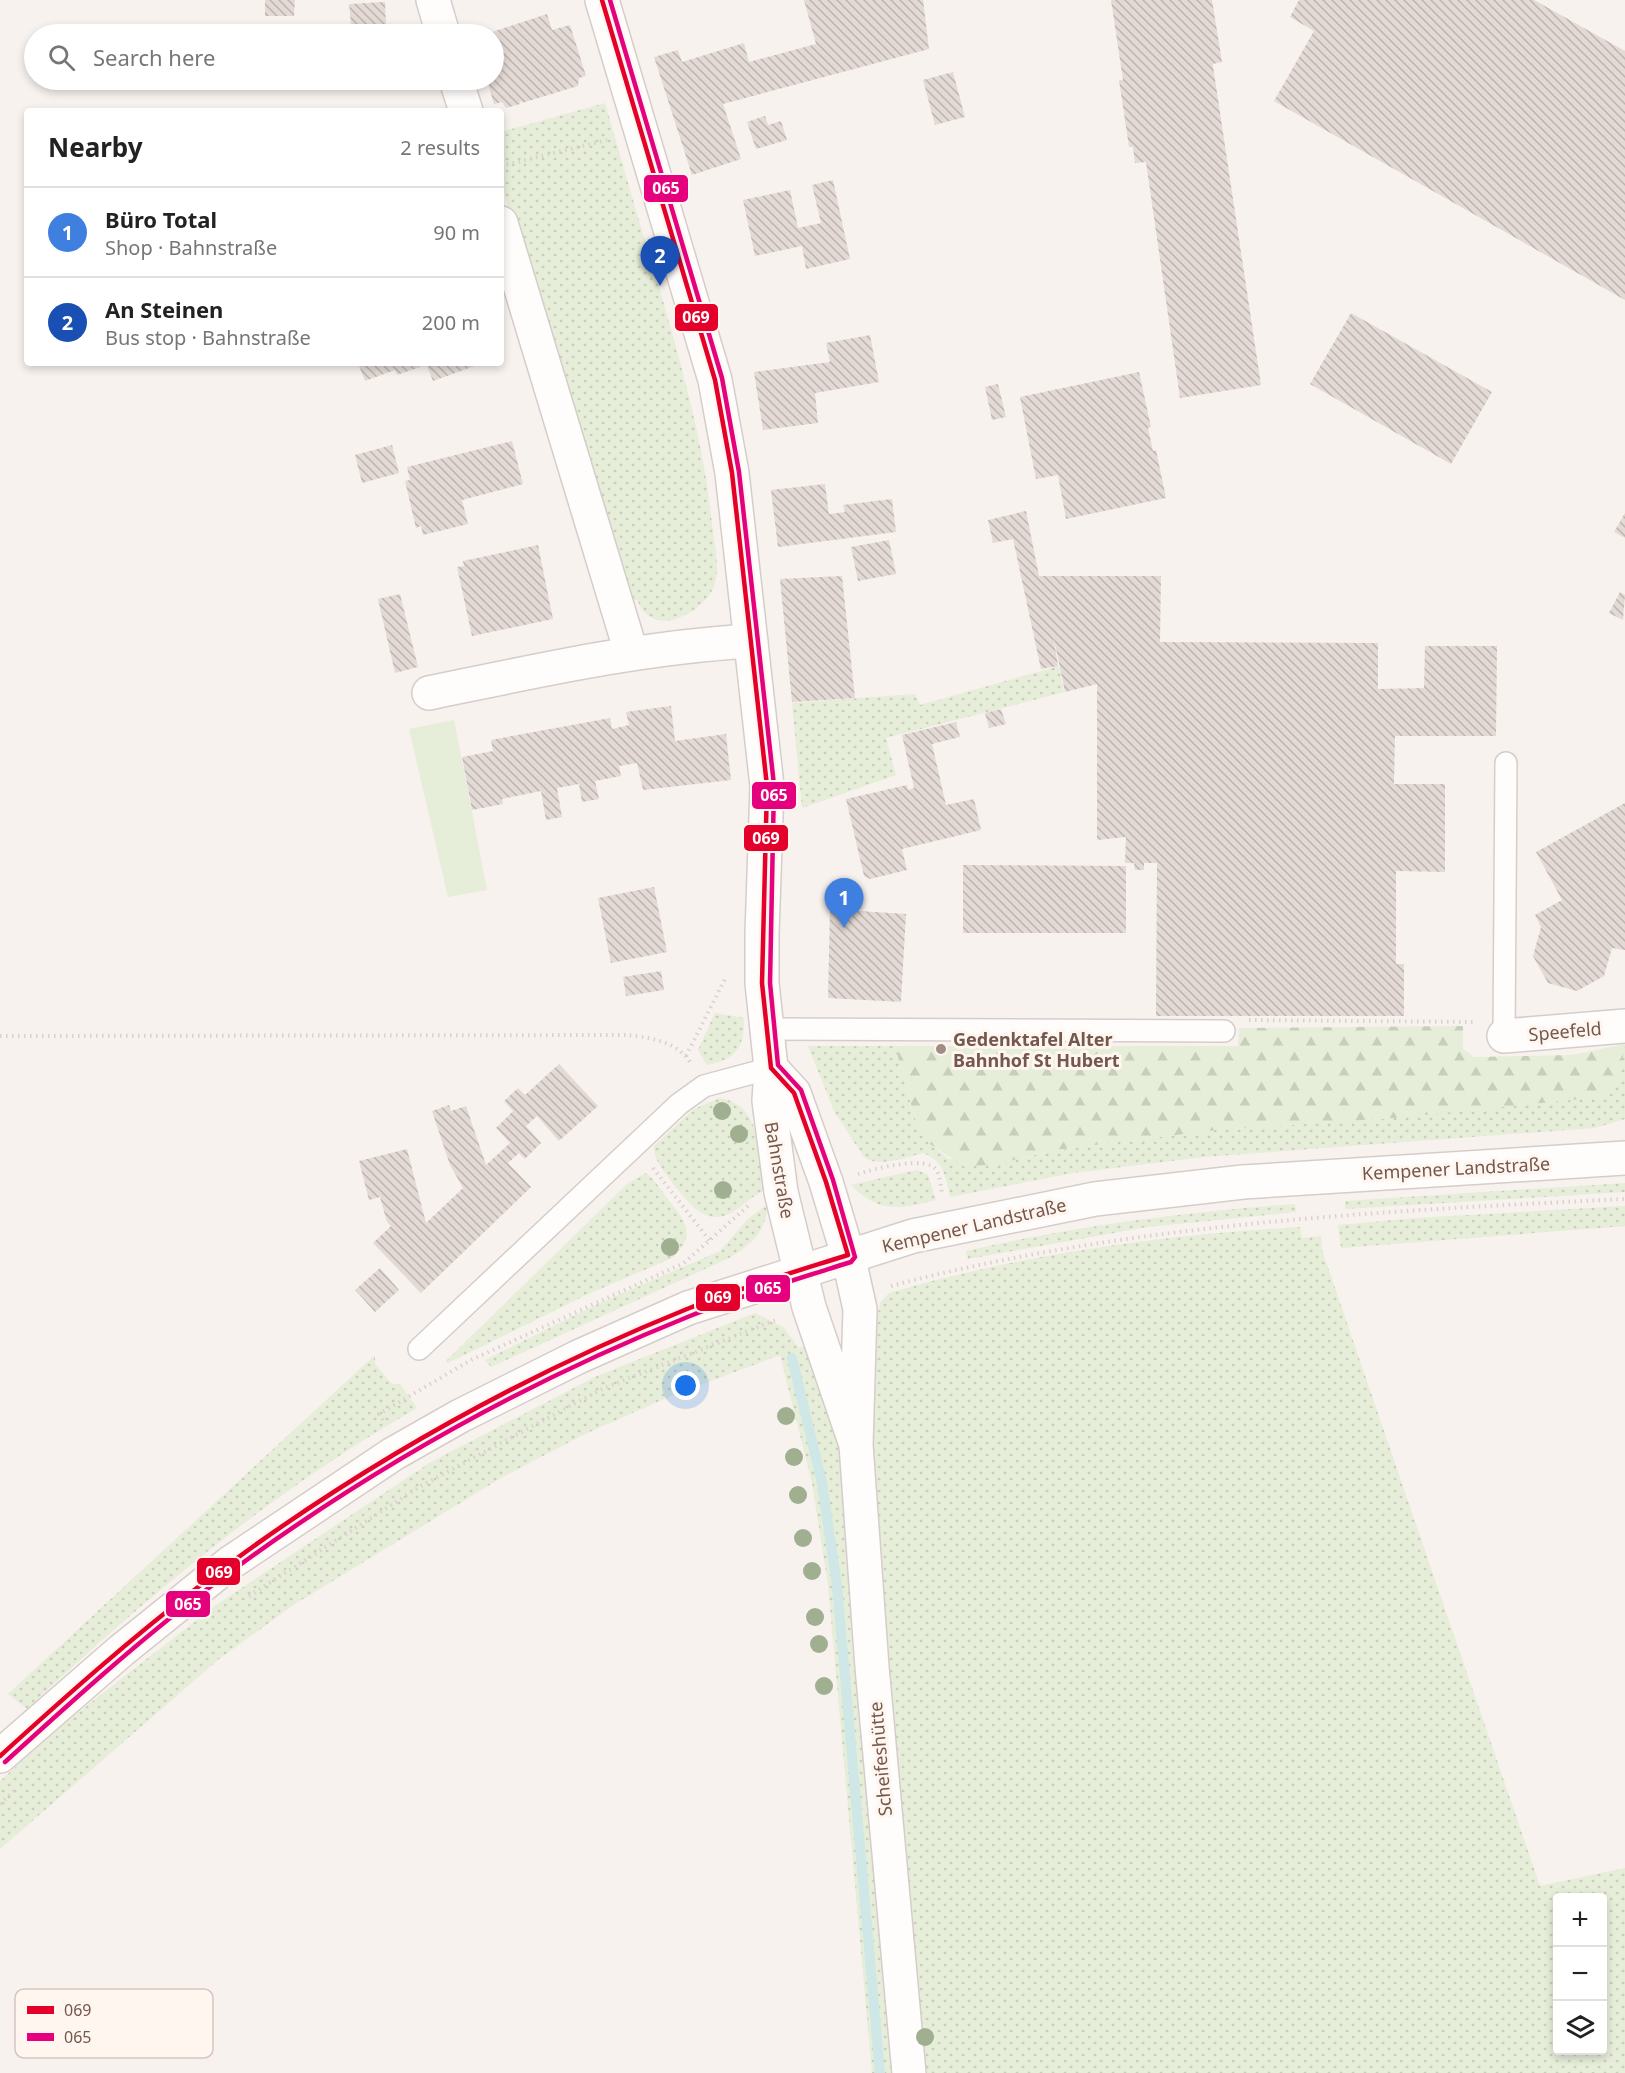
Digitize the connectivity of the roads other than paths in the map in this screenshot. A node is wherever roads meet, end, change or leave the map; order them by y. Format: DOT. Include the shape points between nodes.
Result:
graph roads {
  1 [pos="433,0"];
  2 [pos="602,0"];
  3 [pos="440,24"];
  4 [pos="459,90"];
  5 [pos="465,108"];
  6 [pos="504,233"];
  7 [pos="751,641"];
  8 [pos="631,652"];
  9 [pos="429,693"];
  10 [pos="1506,763"];
  11 [pos="1625,1026"];
  12 [pos="766,1029"];
  13 [pos="1224,1030"];
  14 [pos="1504,1036"];
  15 [pos="771,1068"];
  16 [pos="1625,1158"];
  17 [pos="848,1255"];
  18 [pos="800,1270"];
  19 [pos="419,1349"];
  20 [pos="856,1445"];
  21 [pos="0,1756"];
  22 [pos="909,2073"];
  1 -- 3 [label="street"];
  2 -- 7 [label="street, Bahnstraße" via="715,380 732,473"];
  4 -- 5 [label="street"];
  6 -- 8 [label="street"];
  7 -- 8 [label="street"];
  7 -- 12 [label="street, Bahnstraße" via="767,786 762,934"];
  8 -- 9 [label="street"];
  10 -- 14 [label="lane"];
  11 -- 14 [label="street, Speefeld"];
  12 -- 13 [label="lane"];
  12 -- 15 [label="street, Bahnstraße"];
  15 -- 17 [label="street, Bahnstraße" via="794,1094"];
  15 -- 18 [label="street, Bahnstraße" via="769,1101 781,1192"];
  15 -- 19 [label="lane" via="704,1086 679,1104"];
  16 -- 17 [label="street, Kempener Landstraße" via="1244,1182 1095,1199 942,1229"];
  17 -- 18 [label="street, Kempener Landstraße"];
  17 -- 20 [label="street, Scheifeshütte" via="860,1309"];
  18 -- 20 [label="street, Scheifeshütte"];
  18 -- 21 [label="street, Kempener Landstraße" via="688,1308 578,1357 400,1450 230,1563"];
  20 -- 22 [label="street, Scheifeshütte"];
}
